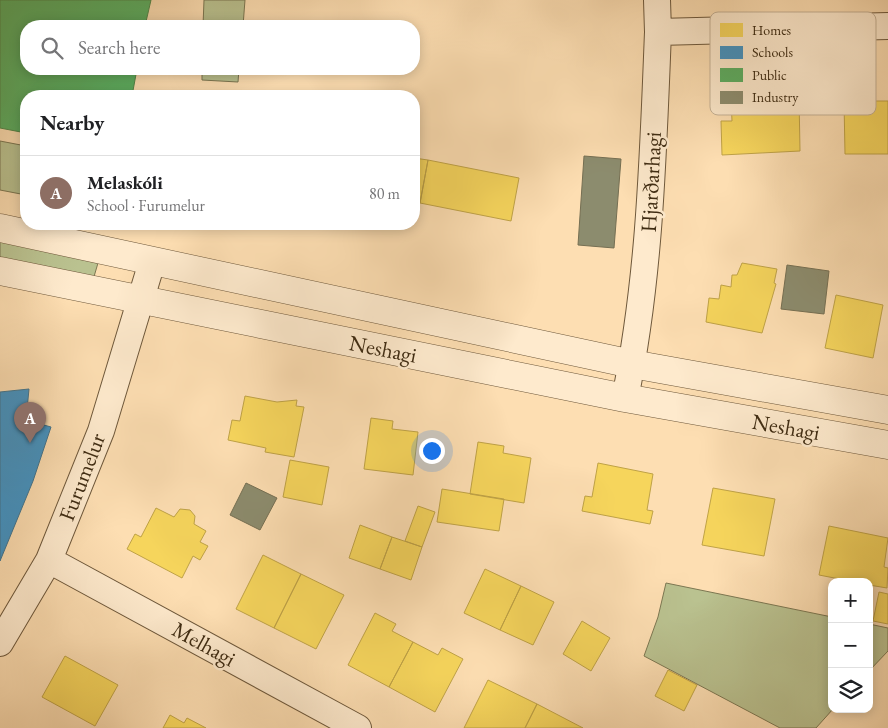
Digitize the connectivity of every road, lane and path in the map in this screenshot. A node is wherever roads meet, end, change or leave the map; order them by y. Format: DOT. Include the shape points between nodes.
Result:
graph roads {
  1 [pos="656,0"];
  2 [pos="710,31"];
  3 [pos="658,32"];
  4 [pos="0,228"];
  5 [pos="152,262"];
  6 [pos="0,271"];
  7 [pos="142,300"];
  8 [pos="632,364"];
  9 [pos="625,398"];
  10 [pos="888,410"];
  11 [pos="888,445"];
  12 [pos="50,560"];
  13 [pos="0,643"];
  14 [pos="358,728"];
  1 -- 3 [label="street, Hjarðarhagi"];
  2 -- 3 [label="street"];
  3 -- 8 [label="street, Hjarðarhagi" via="650,228"];
  4 -- 5 [label="street, Neshagi"];
  5 -- 7 [label="street"];
  5 -- 8 [label="street, Neshagi"];
  6 -- 7 [label="street, Neshagi"];
  7 -- 9 [label="street, Neshagi"];
  7 -- 12 [label="street, Furumelur" via="101,431"];
  8 -- 9 [label="street"];
  8 -- 10 [label="street, Neshagi"];
  9 -- 11 [label="street, Neshagi"];
  12 -- 13 [label="street, Furumelur"];
  12 -- 14 [label="street, Melhagi"];
}
